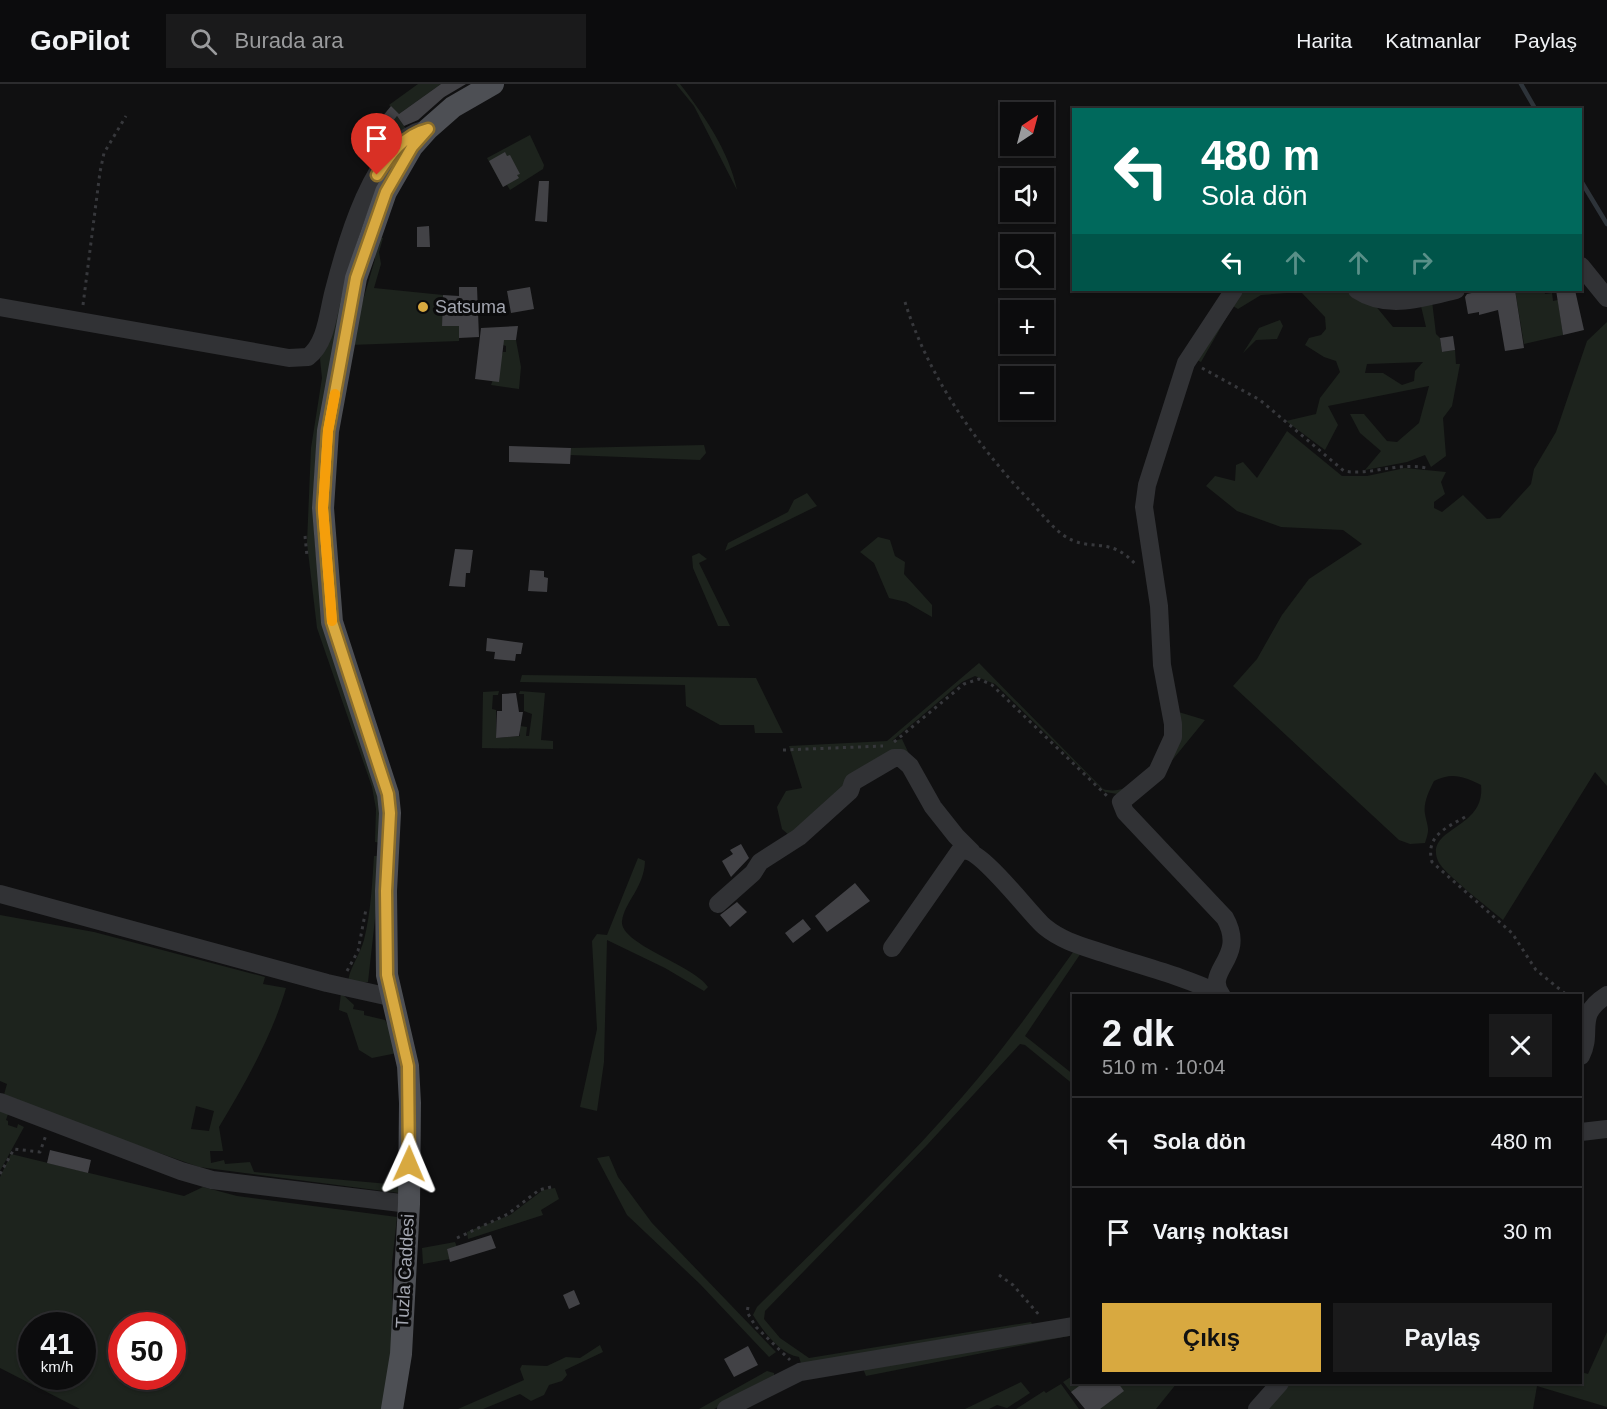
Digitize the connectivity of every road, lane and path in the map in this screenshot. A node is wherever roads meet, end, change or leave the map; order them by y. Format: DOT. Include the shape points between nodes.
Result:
graph roads {
  1 [pos="493,84"];
  2 [pos="126,116"];
  3 [pos="428,129"];
  4 [pos="1582,267"];
  5 [pos="1233,291"];
  6 [pos="1359,291"];
  7 [pos="1452,291"];
  8 [pos="1607,298"];
  9 [pos="905,302"];
  10 [pos="0,307"];
  11 [pos="81,322"];
  12 [pos="1188,359"];
  13 [pos="1426,468"];
  14 [pos="1156,589"];
  15 [pos="783,750"];
  16 [pos="1121,802"];
  17 [pos="1465,817"];
  18 [pos="972,852"];
  19 [pos="0,894"];
  20 [pos="718,904"];
  21 [pos="892,948"];
  22 [pos="1218,994"];
  23 [pos="1220,994"];
  24 [pos="1566,994"];
  25 [pos="1607,995"];
  26 [pos="390,997"];
  27 [pos="1582,1053"];
  28 [pos="0,1102"];
  29 [pos="51,1121"];
  30 [pos="1607,1129"];
  31 [pos="1582,1132"];
  32 [pos="0,1174"];
  33 [pos="551,1187"];
  34 [pos="409,1204"];
  35 [pos="457,1238"];
  36 [pos="999,1275"];
  37 [pos="748,1307"];
  38 [pos="1072,1326"];
  39 [pos="1049,1330"];
  40 [pos="791,1376"];
  41 [pos="1279,1384"];
  42 [pos="392,1409"];
  43 [pos="726,1409"];
  44 [pos="1257,1409"];
  1 -- 3 [label="main road, Tuzla Caddesi" via="453,107"];
  2 -- 11 [label="path" via="104,153"];
  3 -- 11 [label="street" via="400,143 367,192 319,345 308,357 289,358"];
  3 -- 26 [label="main road, Tuzla Caddesi" via="412,147 386,192 356,278 328,431 323,508 332,622 388,794 386,947"];
  4 -- 8 [label="street"];
  5 -- 12 [label="street"];
  6 -- 7 [label="street" via="1380,301 1416,300"];
  9 -- 14 [label="path" via="918,342 950,396 1012,482 1063,535 1122,551"];
  10 -- 11 [label="street"];
  12 -- 13 [label="path" via="1260,400 1344,471 1407,465"];
  12 -- 14 [label="street" via="1147,484 1144,507"];
  14 -- 16 [label="street" via="1173,737 1157,771"];
  15 -- 16 [label="path" via="888,746 964,684 979,679 1009,700 1102,793"];
  16 -- 23 [label="street" via="1125,812 1226,918 1233,931 1232,950 1217,978"];
  17 -- 24 [label="path" via="1432,840 1432,862 1512,933 1536,970"];
  18 -- 20 [label="street" via="933,807 910,766 901,758 894,758 853,782 850,791 800,837 760,862"];
  18 -- 21 [label="street" via="959,852"];
  18 -- 22 [label="street" via="1043,926 1066,941"];
  19 -- 26 [label="street"];
  25 -- 27 [label="street" via="1597,1001 1585,1020"];
  26 -- 34 [label="main road, Tuzla Caddesi" via="404,1043 410,1084"];
  28 -- 29 [label="street"];
  29 -- 32 [label="path" via="40,1152 14,1149"];
  29 -- 34 [label="street" via="181,1172 212,1180"];
  30 -- 31 [label="street"];
  33 -- 35 [label="path" via="539,1190 508,1214"];
  34 -- 42 [label="main road, Tuzla Caddesi" via="401,1354"];
  36 -- 39 [label="path" via="1034,1306"];
  37 -- 40 [label="path" via="756,1327 794,1364"];
  38 -- 39 [label="street"];
  39 -- 40 [label="street"];
  40 -- 43 [label="street"];
  41 -- 44 [label="street"];
}
